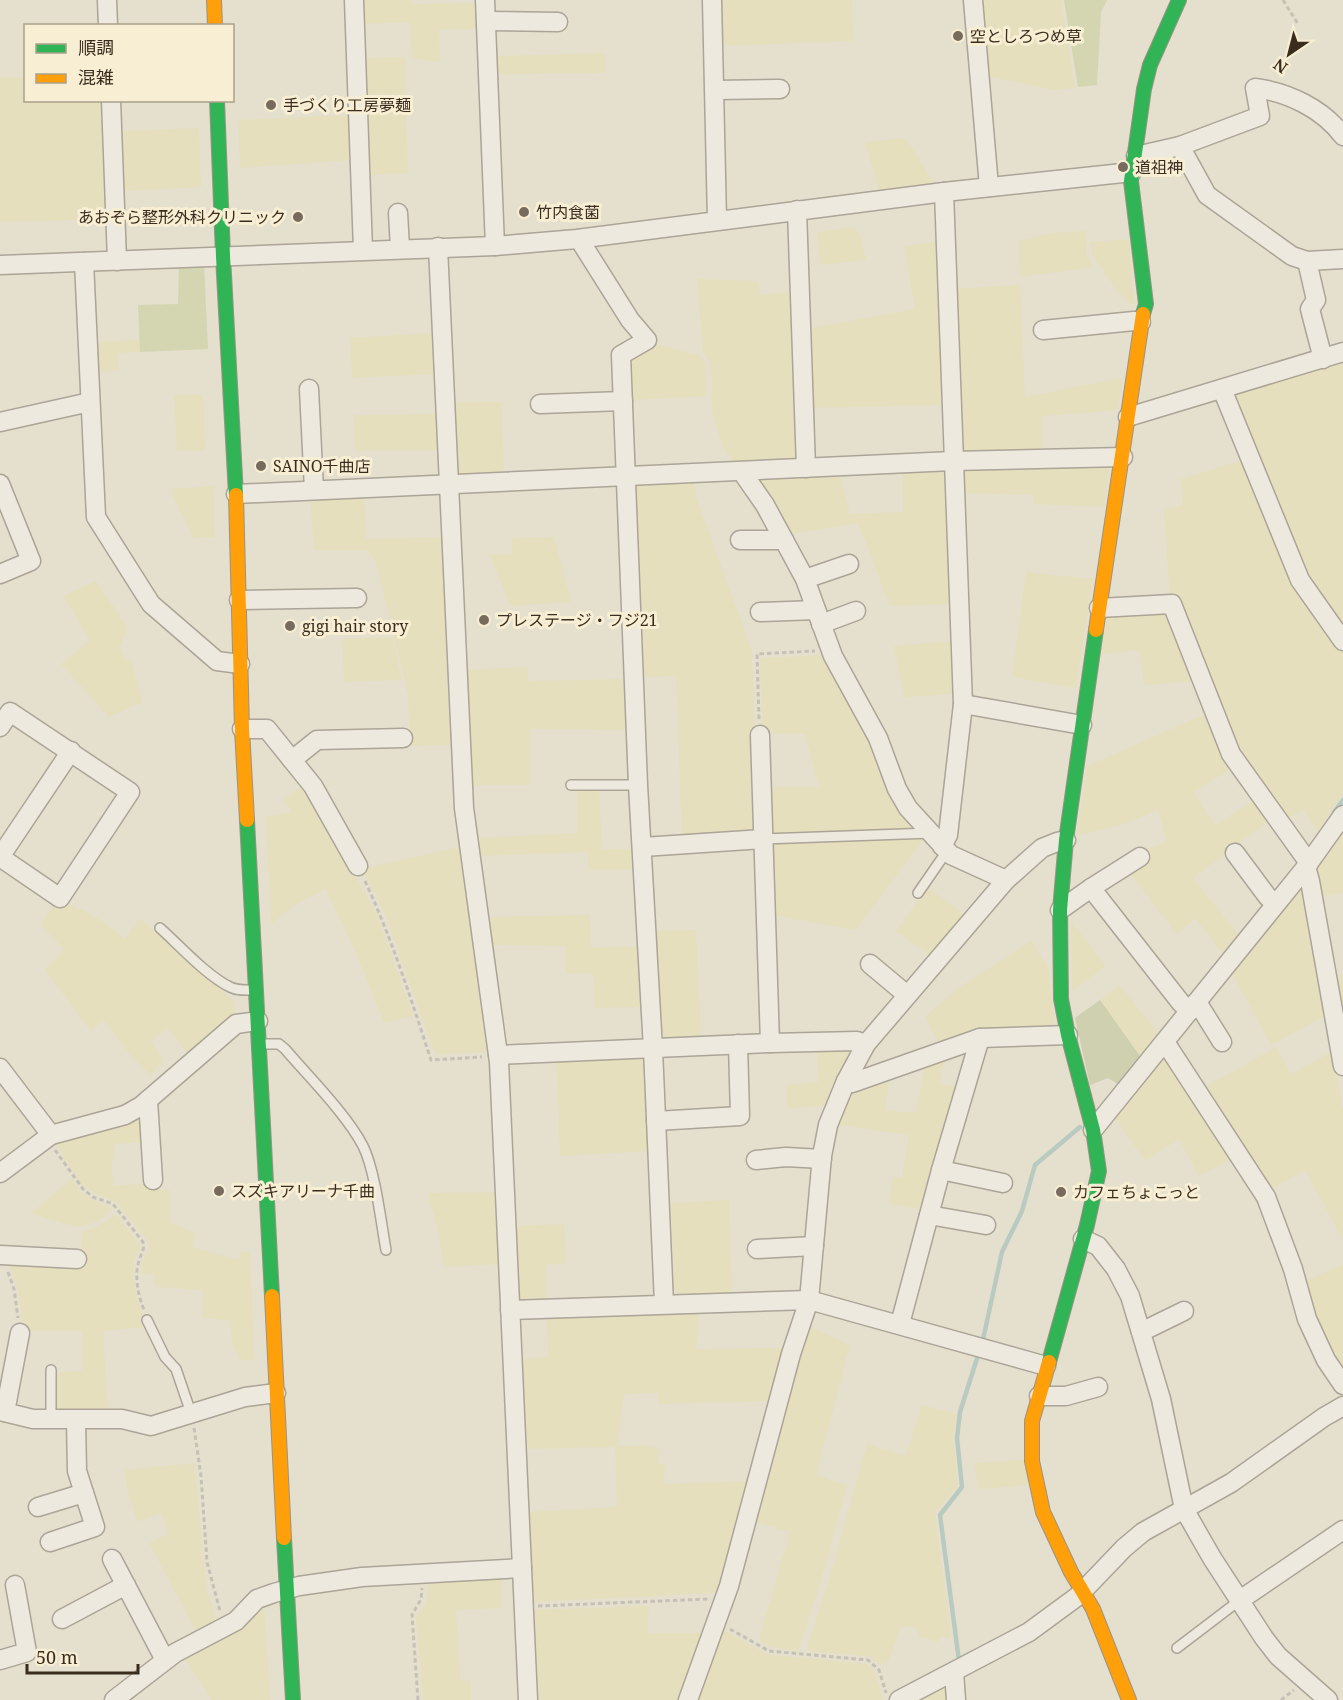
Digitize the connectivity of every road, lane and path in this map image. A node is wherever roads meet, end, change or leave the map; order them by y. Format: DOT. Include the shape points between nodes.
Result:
graph roads {
  1 [pos="107,0"];
  2 [pos="214,0"];
  3 [pos="354,0"];
  4 [pos="486,0"];
  5 [pos="712,0"];
  6 [pos="973,0"];
  7 [pos="1179,0"];
  8 [pos="1283,0"];
  9 [pos="487,21"];
  10 [pos="558,21"];
  11 [pos="108,24"];
  12 [pos="214,24"];
  13 [pos="1298,24"];
  14 [pos="780,89"];
  15 [pos="716,90"];
  16 [pos="111,102"];
  17 [pos="217,102"];
  18 [pos="1343,136"];
  19 [pos="1180,146"];
  20 [pos="1134,164"];
  21 [pos="989,187"];
  22 [pos="944,192"];
  23 [pos="797,210"];
  24 [pos="398,213"];
  25 [pos="717,220"];
  26 [pos="579,239"];
  27 [pos="495,246"];
  28 [pos="438,247"];
  29 [pos="400,248"];
  30 [pos="363,250"];
  31 [pos="223,256"];
  32 [pos="1343,259"];
  33 [pos="117,261"];
  34 [pos="1307,261"];
  35 [pos="84,262"];
  36 [pos="0,265"];
  37 [pos="1141,322"];
  38 [pos="1043,330"];
  39 [pos="1343,352"];
  40 [pos="1323,359"];
  41 [pos="309,389"];
  42 [pos="1222,389"];
  43 [pos="623,401"];
  44 [pos="90,402"];
  45 [pos="540,404"];
  46 [pos="1128,417"];
  47 [pos="0,422"];
  48 [pos="1123,457"];
  49 [pos="952,461"];
  50 [pos="806,468"];
  51 [pos="742,472"];
  52 [pos="626,478"];
  53 [pos="0,484"];
  54 [pos="448,484"];
  55 [pos="314,490"];
  56 [pos="236,494"];
  57 [pos="740,540"];
  58 [pos="784,540"];
  59 [pos="849,564"];
  60 [pos="0,574"];
  61 [pos="805,579"];
  62 [pos="357,598"];
  63 [pos="239,600"];
  64 [pos="1099,608"];
  65 [pos="855,610"];
  66 [pos="760,612"];
  67 [pos="819,617"];
  68 [pos="1343,640"];
  69 [pos="831,650"];
  70 [pos="240,664"];
  71 [pos="963,704"];
  72 [pos="1082,725"];
  73 [pos="0,727"];
  74 [pos="242,729"];
  75 [pos="760,735"];
  76 [pos="403,738"];
  77 [pos="71,751"];
  78 [pos="292,760"];
  79 [pos="571,785"];
  80 [pos="638,785"];
  81 [pos="1343,815"];
  82 [pos="763,839"];
  83 [pos="1066,840"];
  84 [pos="940,843"];
  85 [pos="643,848"];
  86 [pos="1235,853"];
  87 [pos="1140,856"];
  88 [pos="0,857"];
  89 [pos="1305,861"];
  90 [pos="358,866"];
  91 [pos="1006,880"];
  92 [pos="1091,888"];
  93 [pos="918,893"];
  94 [pos="1271,900"];
  95 [pos="1060,910"];
  96 [pos="160,928"];
  97 [pos="870,964"];
  98 [pos="256,990"];
  99 [pos="907,995"];
  100 [pos="1189,1005"];
  101 [pos="258,1021"];
  102 [pos="1068,1035"];
  103 [pos="980,1038"];
  104 [pos="1165,1042"];
  105 [pos="1222,1042"];
  106 [pos="770,1043"];
  107 [pos="259,1044"];
  108 [pos="738,1044"];
  109 [pos="866,1044"];
  110 [pos="653,1049"];
  111 [pos="498,1056"];
  112 [pos="1343,1066"];
  113 [pos="0,1068"];
  114 [pos="846,1081"];
  115 [pos="148,1100"];
  116 [pos="656,1121"];
  117 [pos="1093,1130"];
  118 [pos="51,1135"];
  119 [pos="822,1159"];
  120 [pos="756,1160"];
  121 [pos="941,1170"];
  122 [pos="0,1173"];
  123 [pos="153,1180"];
  124 [pos="1003,1183"];
  125 [pos="929,1215"];
  126 [pos="986,1225"];
  127 [pos="1083,1239"];
  128 [pos="814,1246"];
  129 [pos="757,1249"];
  130 [pos="386,1250"];
  131 [pos="1,1255"];
  132 [pos="77,1259"];
  133 [pos="809,1300"];
  134 [pos="664,1304"];
  135 [pos="510,1310"];
  136 [pos="1184,1311"];
  137 [pos="147,1320"];
  138 [pos="900,1324"];
  139 [pos="1141,1332"];
  140 [pos="20,1334"];
  141 [pos="1046,1366"];
  142 [pos="51,1370"];
  143 [pos="1343,1385"];
  144 [pos="1098,1387"];
  145 [pos="276,1393"];
  146 [pos="1039,1396"];
  147 [pos="1343,1406"];
  148 [pos="3,1412"];
  149 [pos="191,1413"];
  150 [pos="51,1420"];
  151 [pos="76,1420"];
  152 [pos="84,1493"];
  153 [pos="38,1507"];
  154 [pos="1184,1509"];
  155 [pos="1343,1530"];
  156 [pos="50,1542"];
  157 [pos="112,1559"];
  158 [pos="522,1568"];
  159 [pos="424,1574"];
  160 [pos="15,1585"];
  161 [pos="126,1585"];
  162 [pos="288,1589"];
  163 [pos="1083,1590"];
  164 [pos="725,1599"];
  165 [pos="1240,1600"];
  166 [pos="523,1607"];
  167 [pos="62,1619"];
  168 [pos="717,1622"];
  169 [pos="225,1627"];
  170 [pos="1177,1648"];
  171 [pos="0,1660"];
  172 [pos="165,1660"];
  173 [pos="954,1672"];
  174 [pos="114,1700"];
  175 [pos="293,1700"];
  176 [pos="418,1700"];
  177 [pos="528,1700"];
  178 [pos="688,1700"];
  179 [pos="888,1700"];
  180 [pos="899,1700"];
  181 [pos="956,1700"];
  182 [pos="1130,1700"];
  183 [pos="1328,1700"];
  1 -- 11 [label="street"];
  2 -- 12 [label="street"];
  3 -- 30 [label="street"];
  4 -- 9 [label="street"];
  5 -- 15 [label="street"];
  6 -- 21 [label="street"];
  7 -- 20 [label="street" via="1150,65"];
  8 -- 13 [label="path"];
  9 -- 10 [label="street"];
  9 -- 27 [label="street"];
  14 -- 15 [label="street"];
  15 -- 25 [label="street"];
  16 -- 33 [label="street"];
  17 -- 31 [label="street"];
  18 -- 19 [label="street" via="1336,126 1291,96 1255,87 1260,116"];
  19 -- 20 [label="street"];
  19 -- 34 [label="street" via="1207,195 1292,256"];
  20 -- 21 [label="street"];
  20 -- 37 [label="street" via="1131,181 1146,304"];
  21 -- 22 [label="street"];
  22 -- 23 [label="street"];
  22 -- 49 [label="street"];
  23 -- 25 [label="street"];
  23 -- 50 [label="street"];
  24 -- 29 [label="street"];
  25 -- 26 [label="street"];
  26 -- 27 [label="street"];
  26 -- 43 [label="street" via="647,340 621,355"];
  27 -- 28 [label="street"];
  28 -- 29 [label="street"];
  28 -- 54 [label="street"];
  29 -- 30 [label="street"];
  30 -- 31 [label="street"];
  31 -- 33 [label="street"];
  31 -- 56 [label="street"];
  32 -- 34 [label="street"];
  33 -- 35 [label="street"];
  34 -- 40 [label="street" via="1316,300 1310,309"];
  35 -- 36 [label="street"];
  35 -- 44 [label="street"];
  37 -- 38 [label="street"];
  37 -- 46 [label="street"];
  39 -- 40 [label="street"];
  40 -- 42 [label="street"];
  41 -- 55 [label="street"];
  42 -- 46 [label="street"];
  42 -- 68 [label="street" via="1300,579"];
  43 -- 45 [label="street"];
  43 -- 52 [label="street"];
  44 -- 47 [label="street"];
  44 -- 70 [label="street" via="96,517 151,604 217,661"];
  46 -- 48 [label="street"];
  48 -- 49 [label="street"];
  48 -- 64 [label="street"];
  49 -- 50 [label="street"];
  49 -- 71 [label="street"];
  50 -- 51 [label="street"];
  51 -- 52 [label="street"];
  51 -- 58 [label="street"];
  52 -- 54 [label="street"];
  52 -- 80 [label="street"];
  53 -- 60 [label="street" via="31,561"];
  54 -- 55 [label="street"];
  54 -- 111 [label="street" via="464,808"];
  55 -- 56 [label="street"];
  56 -- 63 [label="street"];
  57 -- 58 [label="street"];
  58 -- 61 [label="street"];
  59 -- 61 [label="street"];
  61 -- 67 [label="street"];
  62 -- 63 [label="street"];
  63 -- 70 [label="street"];
  64 -- 72 [label="street"];
  64 -- 89 [label="street" via="1172,604 1231,754"];
  65 -- 67 [label="street"];
  66 -- 67 [label="street"];
  67 -- 69 [label="street"];
  69 -- 75 [label="path" via="757,654"];
  69 -- 84 [label="street" via="878,738 897,789 908,808"];
  70 -- 74 [label="street"];
  71 -- 72 [label="street"];
  71 -- 84 [label="street" via="948,835"];
  72 -- 83 [label="street"];
  73 -- 77 [label="street" via="10,712"];
  74 -- 78 [label="street" via="267,729"];
  74 -- 98 [label="street"];
  75 -- 82 [label="street"];
  76 -- 78 [label="street" via="317,740"];
  77 -- 88 [label="street"];
  77 -- 88 [label="street" via="130,792 60,898"];
  78 -- 90 [label="street" via="313,786"];
  79 -- 80 [label="lane"];
  80 -- 85 [label="street"];
  81 -- 89 [label="street"];
  82 -- 84 [label="lane"];
  82 -- 85 [label="street"];
  82 -- 106 [label="street"];
  83 -- 91 [label="street" via="1042,848"];
  83 -- 95 [label="street"];
  84 -- 91 [label="street"];
  84 -- 93 [label="lane"];
  85 -- 110 [label="street"];
  86 -- 94 [label="street"];
  87 -- 92 [label="street"];
  89 -- 94 [label="street"];
  89 -- 112 [label="street"];
  90 -- 111 [label="path" via="380,913 431,1060"];
  91 -- 99 [label="street"];
  92 -- 95 [label="street"];
  92 -- 100 [label="street"];
  94 -- 100 [label="street"];
  95 -- 102 [label="street" via="1061,999"];
  96 -- 98 [label="lane" via="231,988"];
  97 -- 99 [label="street"];
  98 -- 101 [label="street"];
  99 -- 109 [label="street"];
  100 -- 104 [label="street"];
  100 -- 105 [label="street"];
  101 -- 107 [label="street"];
  101 -- 115 [label="street" via="236,1024"];
  102 -- 103 [label="street"];
  102 -- 117 [label="street"];
  103 -- 114 [label="street" via="852,1083"];
  103 -- 121 [label="street"];
  104 -- 117 [label="street"];
  104 -- 143 [label="street" via="1266,1197 1307,1318 1326,1360"];
  106 -- 108 [label="street"];
  106 -- 109 [label="street"];
  107 -- 130 [label="lane" via="279,1044 285,1049 364,1147"];
  107 -- 145 [label="street"];
  108 -- 110 [label="street"];
  108 -- 116 [label="street" via="740,1116"];
  109 -- 114 [label="street"];
  110 -- 111 [label="street"];
  110 -- 116 [label="street"];
  111 -- 135 [label="street"];
  113 -- 118 [label="street"];
  114 -- 119 [label="street" via="828,1125"];
  115 -- 118 [label="street" via="125,1115"];
  115 -- 123 [label="street"];
  116 -- 134 [label="street"];
  117 -- 127 [label="street" via="1099,1171"];
  118 -- 122 [label="street"];
  118 -- 137 [label="path" via="50,1143 82,1189 113,1204 143,1242 137,1277"];
  119 -- 120 [label="street"];
  119 -- 128 [label="street"];
  121 -- 124 [label="street"];
  121 -- 125 [label="street"];
  125 -- 126 [label="street"];
  125 -- 138 [label="street"];
  127 -- 139 [label="street" via="1098,1246 1116,1269 1130,1296"];
  127 -- 141 [label="street"];
  128 -- 129 [label="street"];
  128 -- 133 [label="street"];
  131 -- 132 [label="street"];
  131 -- 140 [label="path" via="14,1289"];
  133 -- 134 [label="street"];
  133 -- 138 [label="street"];
  133 -- 164 [label="street"];
  134 -- 135 [label="street"];
  135 -- 158 [label="street"];
  136 -- 139 [label="street"];
  137 -- 149 [label="lane" via="165,1357 176,1369"];
  138 -- 141 [label="street"];
  139 -- 154 [label="street" via="1161,1399"];
  140 -- 148 [label="street"];
  141 -- 146 [label="street"];
  142 -- 150 [label="lane"];
  144 -- 146 [label="street" via="1066,1395"];
  145 -- 149 [label="street" via="245,1397"];
  145 -- 162 [label="street"];
  146 -- 163 [label="street" via="1032,1421 1032,1461 1042,1512"];
  147 -- 154 [label="street" via="1231,1483"];
  148 -- 150 [label="street"];
  149 -- 151 [label="street" via="152,1426 122,1419"];
  149 -- 169 [label="path" via="201,1476 207,1562"];
  150 -- 151 [label="street"];
  151 -- 152 [label="street" via="77,1471"];
  152 -- 153 [label="street"];
  152 -- 156 [label="street" via="96,1527"];
  154 -- 163 [label="street" via="1143,1532"];
  154 -- 165 [label="street"];
  155 -- 165 [label="street"];
  157 -- 161 [label="street"];
  158 -- 159 [label="street"];
  158 -- 166 [label="street"];
  159 -- 162 [label="street" via="362,1577"];
  159 -- 176 [label="path" via="421,1599 412,1615"];
  160 -- 171 [label="street" via="27,1652"];
  161 -- 167 [label="street"];
  161 -- 172 [label="street"];
  162 -- 169 [label="street" via="257,1599"];
  162 -- 175 [label="street"];
  163 -- 173 [label="street" via="1029,1632"];
  163 -- 182 [label="street"];
  164 -- 166 [label="path"];
  164 -- 168 [label="street"];
  165 -- 170 [label="lane"];
  165 -- 183 [label="street" via="1278,1656"];
  166 -- 177 [label="street"];
  168 -- 178 [label="street"];
  168 -- 179 [label="path" via="769,1651 868,1660 879,1670"];
  169 -- 172 [label="street"];
  172 -- 174 [label="street"];
  173 -- 180 [label="street"];
  173 -- 181 [label="street"];
}
